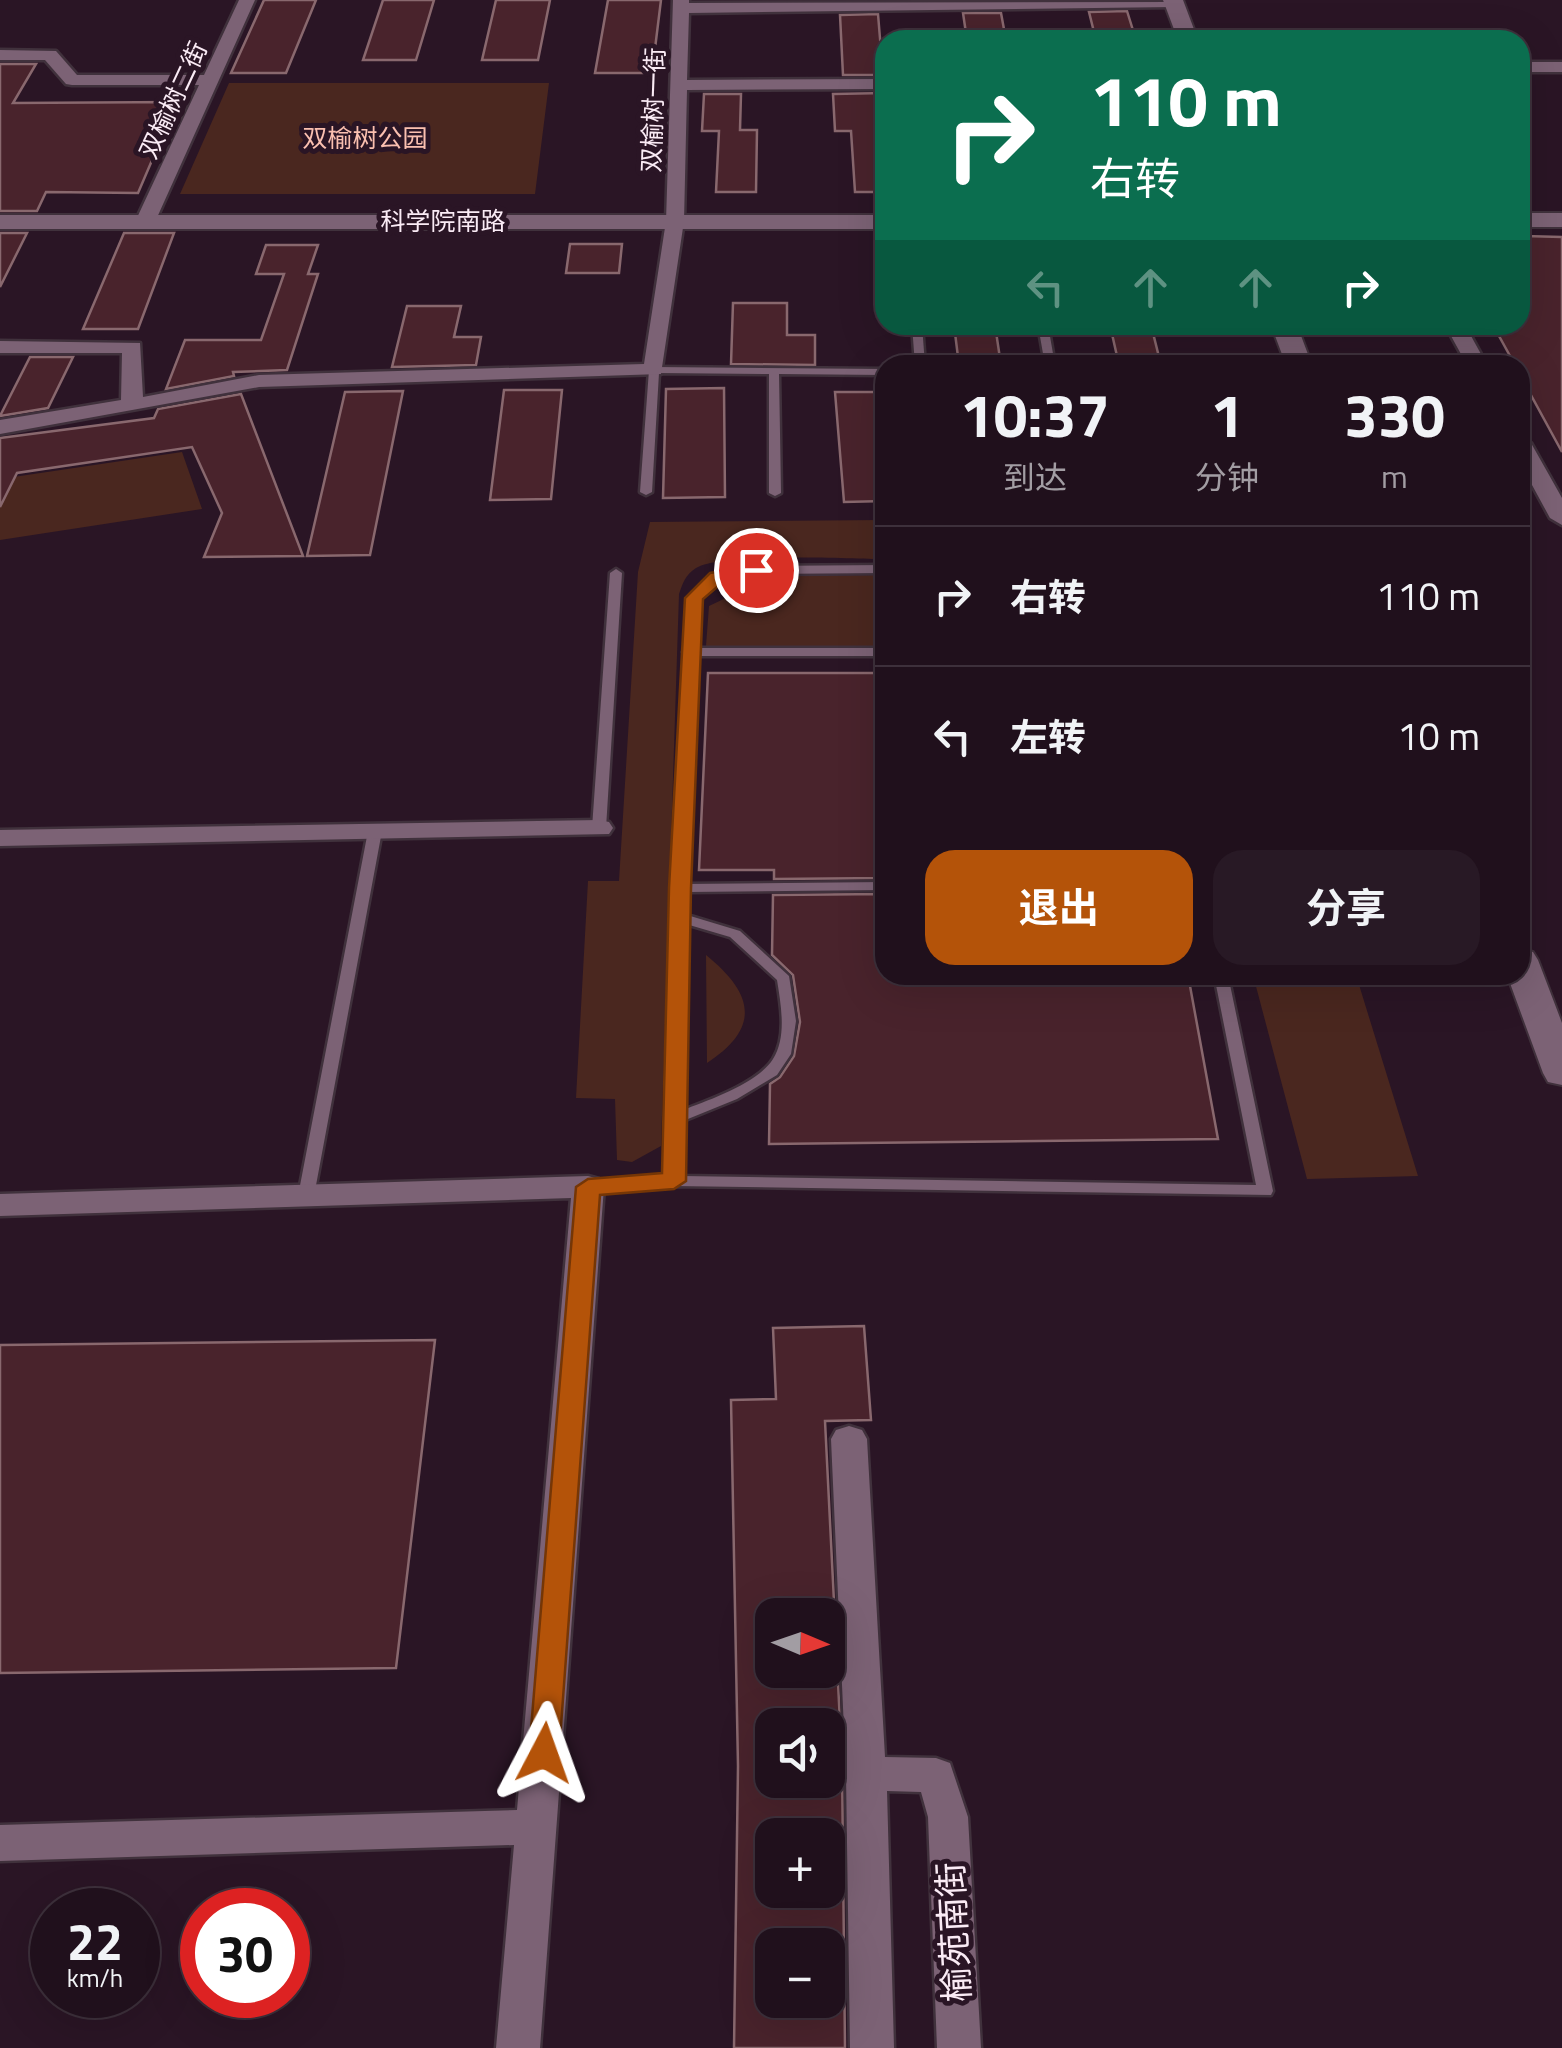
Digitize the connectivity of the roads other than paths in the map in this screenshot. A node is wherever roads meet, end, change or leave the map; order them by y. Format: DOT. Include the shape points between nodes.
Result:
graph roads {
  1 [pos="247,0"];
  2 [pos="1174,1"];
  3 [pos="681,4"];
  4 [pos="1184,30"];
  5 [pos="0,55"];
  6 [pos="1530,67"];
  7 [pos="1562,67"];
  8 [pos="210,80"];
  9 [pos="875,84"];
  10 [pos="679,85"];
  11 [pos="1530,211"];
  12 [pos="1562,211"];
  13 [pos="1530,220"];
  14 [pos="1562,220"];
  15 [pos="675,221"];
  16 [pos="0,222"];
  17 [pos="145,222"];
  18 [pos="875,222"];
  19 [pos="0,347"];
  20 [pos="654,370"];
  21 [pos="774,371"];
  22 [pos="875,372"];
  23 [pos="132,405"];
  24 [pos="0,426"];
  25 [pos="1530,462"];
  26 [pos="646,492"];
  27 [pos="775,493"];
  28 [pos="1562,518"];
  29 [pos="875,568"];
  30 [pos="616,573"];
  31 [pos="689,652"];
  32 [pos="875,652"];
  33 [pos="599,828"];
  34 [pos="376,832"];
  35 [pos="0,838"];
  36 [pos="875,886"];
  37 [pos="680,888"];
  38 [pos="679,916"];
  39 [pos="1223,985"];
  40 [pos="1529,985"];
  41 [pos="1562,1073"];
  42 [pos="676,1118"];
  43 [pos="674,1181"];
  44 [pos="588,1187"];
  45 [pos="306,1196"];
  46 [pos="0,1205"];
  47 [pos="849,1439"];
  48 [pos="866,1774"];
  49 [pos="538,1828"];
  50 [pos="0,1842"];
  51 [pos="518,2048"];
  52 [pos="872,2048"];
  53 [pos="959,2048"];
  1 -- 8 [label="street, 双榆树二街"];
  2 -- 3 [label="street"];
  2 -- 4 [label="street"];
  3 -- 10 [label="street, 双榆树一街"];
  5 -- 8 [label="street" via="50,55 72,80"];
  6 -- 7 [label="street"];
  8 -- 17 [label="street, 双榆树二街"];
  9 -- 10 [label="street"];
  10 -- 15 [label="street, 双榆树一街"];
  11 -- 12 [label="street"];
  13 -- 14 [label="street"];
  15 -- 17 [label="street, 科学院南路"];
  15 -- 18 [label="street, 科学院南路"];
  15 -- 20 [label="street, 双榆树一街"];
  16 -- 17 [label="street, 科学院南路"];
  19 -- 23 [label="street" via="133,347"];
  20 -- 21 [label="lane"];
  20 -- 23 [label="street" via="260,381"];
  20 -- 26 [label="lane"];
  21 -- 22 [label="lane"];
  21 -- 27 [label="lane"];
  23 -- 24 [label="street"];
  25 -- 28 [label="street"];
  29 -- 31 [label="lane" via="717,577 694,598"];
  30 -- 33 [label="lane"];
  31 -- 32 [label="lane"];
  31 -- 37 [label="lane"];
  33 -- 34 [label="street"];
  34 -- 35 [label="street"];
  34 -- 45 [label="lane"];
  36 -- 37 [label="lane"];
  37 -- 38 [label="lane"];
  38 -- 42 [label="lane"];
  38 -- 42 [label="lane" via="735,934 784,978 788,1033 778,1064 708,1108"];
  39 -- 43 [label="lane" via="1265,1192"];
  40 -- 41 [label="street"];
  42 -- 43 [label="lane"];
  43 -- 44 [label="lane"];
  44 -- 45 [label="street"];
  44 -- 49 [label="street"];
  45 -- 46 [label="street"];
  47 -- 48 [label="street"];
  48 -- 52 [label="street"];
  48 -- 53 [label="street, 榆苑南街" via="936,1776 948,1816"];
  49 -- 50 [label="street"];
  49 -- 51 [label="street"];
}
